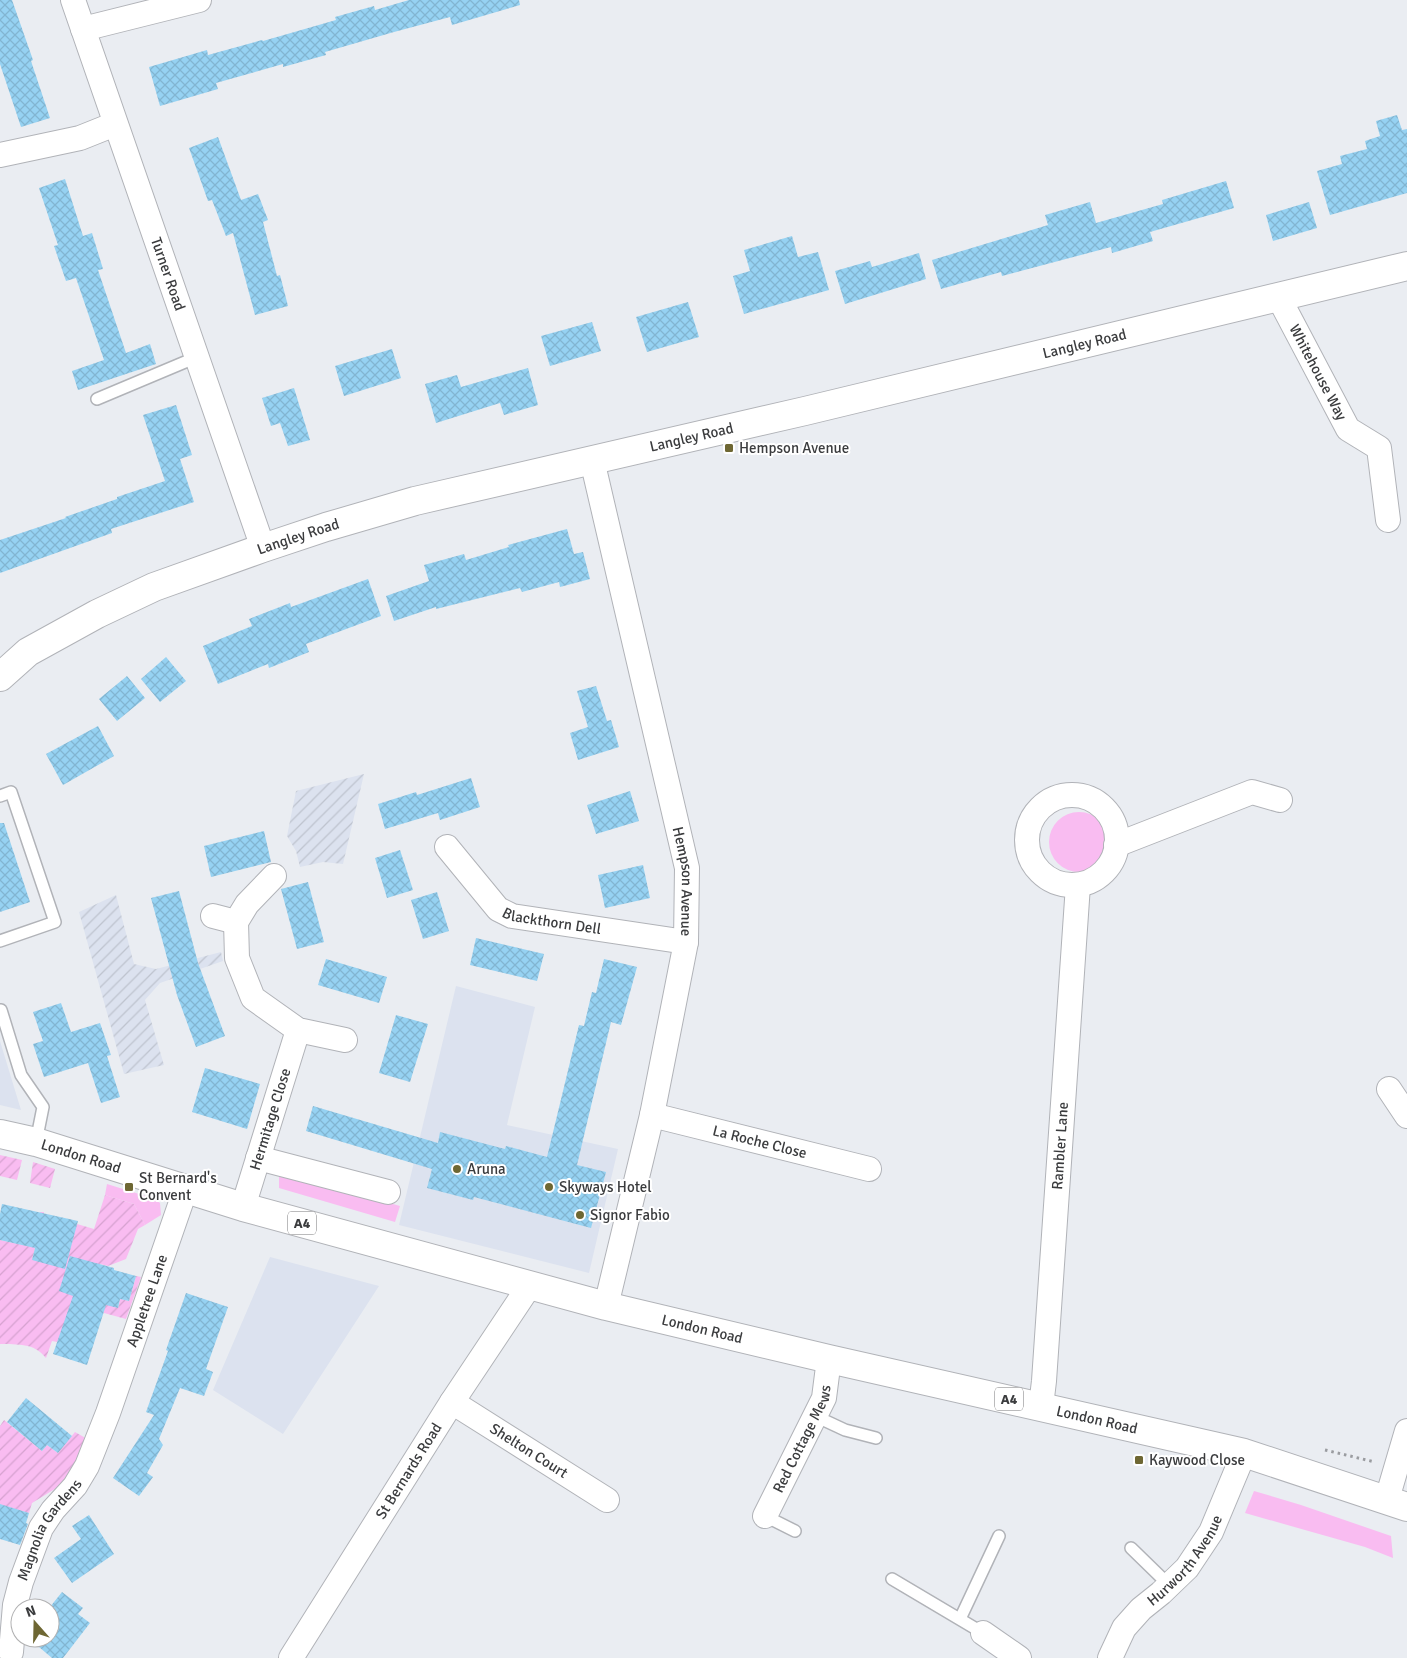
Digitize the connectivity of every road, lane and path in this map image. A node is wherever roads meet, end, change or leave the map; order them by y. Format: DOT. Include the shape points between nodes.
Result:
graph roads {
  1 [pos="73,0"];
  2 [pos="199,0"];
  3 [pos="83,29"];
  4 [pos="115,124"];
  5 [pos="0,155"];
  6 [pos="1407,266"];
  7 [pos="1280,298"];
  8 [pos="197,357"];
  9 [pos="97,399"];
  10 [pos="592,460"];
  11 [pos="1388,520"];
  12 [pos="263,548"];
  13 [pos="0,677"];
  14 [pos="0,796"];
  15 [pos="1280,800"];
  16 [pos="1116,845"];
  17 [pos="447,847"];
  18 [pos="274,876"];
  19 [pos="1078,885"];
  20 [pos="0,941"];
  21 [pos="686,942"];
  22 [pos="1,1010"];
  23 [pos="298,1030"];
  24 [pos="345,1040"];
  25 [pos="1389,1089"];
  26 [pos="652,1115"];
  27 [pos="1407,1116"];
  28 [pos="0,1134"];
  29 [pos="36,1142"];
  30 [pos="258,1158"];
  31 [pos="869,1169"];
  32 [pos="186,1188"];
  33 [pos="388,1192"];
  34 [pos="243,1207"];
  35 [pos="530,1285"];
  36 [pos="606,1306"];
  37 [pos="829,1359"];
  38 [pos="452,1402"];
  39 [pos="1041,1406"];
  40 [pos="108,1413"];
  41 [pos="815,1416"];
  42 [pos="1407,1431"];
  43 [pos="876,1438"];
  44 [pos="1318,1449"];
  45 [pos="1244,1452"];
  46 [pos="1376,1462"];
  47 [pos="607,1500"];
  48 [pos="1397,1503"];
  49 [pos="765,1516"];
  50 [pos="795,1531"];
  51 [pos="999,1536"];
  52 [pos="1130,1548"];
  53 [pos="892,1579"];
  54 [pos="1169,1585"];
  55 [pos="960,1619"];
  56 [pos="983,1633"];
  57 [pos="11,1652"];
  58 [pos="1016,1657"];
  59 [pos="291,1658"];
  60 [pos="1110,1658"];
  1 -- 3 [label="street, Turner Road"];
  2 -- 3 [label="street"];
  3 -- 4 [label="street, Turner Road"];
  4 -- 5 [label="street" via="80,138"];
  4 -- 8 [label="street, Turner Road"];
  6 -- 7 [label="street, Langley Road"];
  7 -- 10 [label="street, Langley Road"];
  7 -- 11 [label="street, Whitehouse Way" via="1348,429 1379,448"];
  8 -- 9 [label="lane"];
  8 -- 12 [label="street, Turner Road"];
  10 -- 12 [label="street, Langley Road" via="415,501"];
  10 -- 21 [label="street, Hempson Avenue" via="687,868"];
  12 -- 13 [label="street, Langley Road" via="154,587 97,614 28,652"];
  14 -- 20 [label="lane" via="11,792 56,922"];
  15 -- 16 [label="street" via="1252,792"];
  16 -- 19 [label="street" via="1114,857 1100,876"];
  16 -- 19 [label="street" via="1116,831 1110,817 1088,798 1058,797 1045,804 1028,828 1030,858 1049,879"];
  17 -- 21 [label="street, Blackthorn Dell" via="498,909 512,916"];
  18 -- 23 [label="street" via="248,904 225,919 253,998"];
  19 -- 39 [label="street, Rambler Lane"];
  21 -- 26 [label="street, Hempson Avenue"];
  22 -- 29 [label="lane" via="21,1076 43,1107"];
  23 -- 24 [label="street"];
  23 -- 30 [label="street, Hermitage Close"];
  25 -- 27 [label="street"];
  26 -- 31 [label="street, La Roche Close"];
  26 -- 36 [label="street, Hempson Avenue"];
  28 -- 29 [label="street, London Road / A4"];
  29 -- 32 [label="street, London Road / A4"];
  30 -- 33 [label="street"];
  30 -- 34 [label="street, Hermitage Close"];
  32 -- 34 [label="street, London Road / A4"];
  32 -- 40 [label="street, Appletree Lane"];
  34 -- 35 [label="street, London Road / A4"];
  35 -- 36 [label="street, London Road / A4"];
  35 -- 38 [label="street, St Bernards Road"];
  36 -- 37 [label="street, London Road / A4"];
  37 -- 39 [label="street, London Road / A4"];
  37 -- 41 [label="street, Red Cottage Mews" via="824,1398"];
  38 -- 47 [label="street, Shelton Court"];
  38 -- 59 [label="street, St Bernards Road"];
  39 -- 45 [label="street, London Road / A4"];
  40 -- 57 [label="street, Magnolia Gardens" via="81,1477 40,1528 15,1605"];
  41 -- 43 [label="lane" via="845,1430"];
  41 -- 49 [label="street, Red Cottage Mews"];
  42 -- 48 [label="street"];
  44 -- 46 [label="path"];
  45 -- 48 [label="street, London Road / A4"];
  45 -- 54 [label="street, Hurworth Avenue" via="1211,1532 1187,1568"];
  49 -- 50 [label="lane"];
  51 -- 55 [label="lane"];
  52 -- 54 [label="lane"];
  53 -- 55 [label="lane"];
  54 -- 60 [label="street, Hurworth Avenue" via="1140,1609 1124,1628"];
  55 -- 56 [label="lane"];
  56 -- 58 [label="street"];
}
